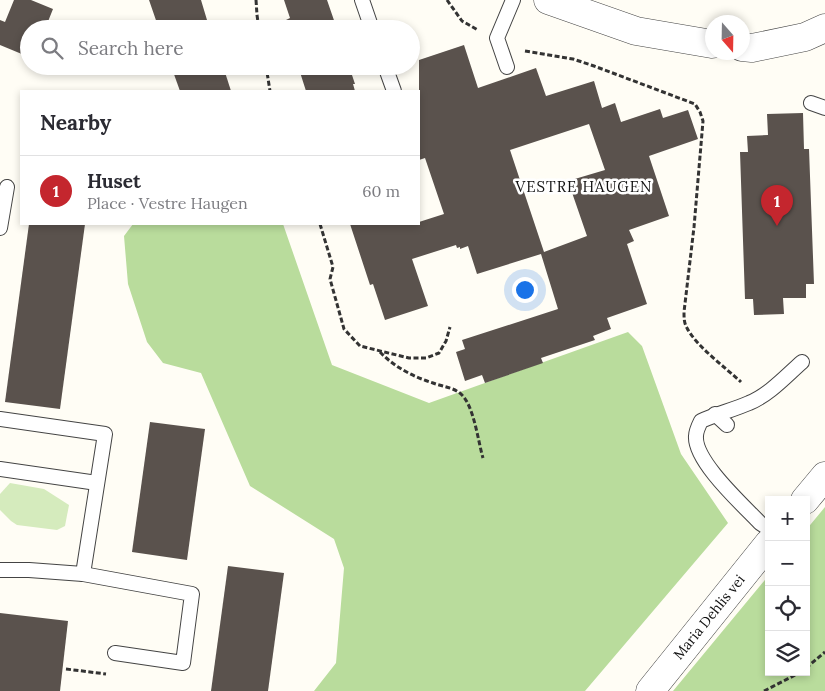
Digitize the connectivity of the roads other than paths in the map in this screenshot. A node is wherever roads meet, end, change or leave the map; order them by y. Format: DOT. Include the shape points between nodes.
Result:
graph roads {
  1 [pos="362,0"];
  2 [pos="513,0"];
  3 [pos="548,0"];
  4 [pos="369,20"];
  5 [pos="825,28"];
  6 [pos="705,43"];
  7 [pos="750,48"];
  8 [pos="507,68"];
  9 [pos="388,75"];
  10 [pos="394,90"];
  11 [pos="811,103"];
  12 [pos="825,108"];
  13 [pos="7,186"];
  14 [pos="0,228"];
  15 [pos="802,362"];
  16 [pos="715,414"];
  17 [pos="0,420"];
  18 [pos="726,425"];
  19 [pos="0,470"];
  20 [pos="825,476"];
  21 [pos="97,483"];
  22 [pos="808,496"];
  23 [pos="765,526"];
  24 [pos="765,549"];
  25 [pos="0,570"];
  26 [pos="83,574"];
  27 [pos="115,653"];
  28 [pos="650,691"];
  1 -- 4 [label="lane"];
  2 -- 8 [label="lane" via="498,42"];
  3 -- 6 [label="street" via="636,31"];
  5 -- 7 [label="street" via="806,37"];
  9 -- 10 [label="lane"];
  11 -- 12 [label="lane"];
  13 -- 14 [label="lane"];
  15 -- 16 [label="lane" via="750,403"];
  16 -- 18 [label="lane"];
  16 -- 23 [label="lane" via="701,421 696,435 698,449 711,470"];
  17 -- 21 [label="lane" via="105,434"];
  19 -- 21 [label="lane"];
  20 -- 22 [label="street"];
  21 -- 26 [label="lane"];
  24 -- 28 [label="street, Maria Dehlis vei"];
  25 -- 26 [label="lane"];
  26 -- 27 [label="lane" via="192,594 183,663"];
}
